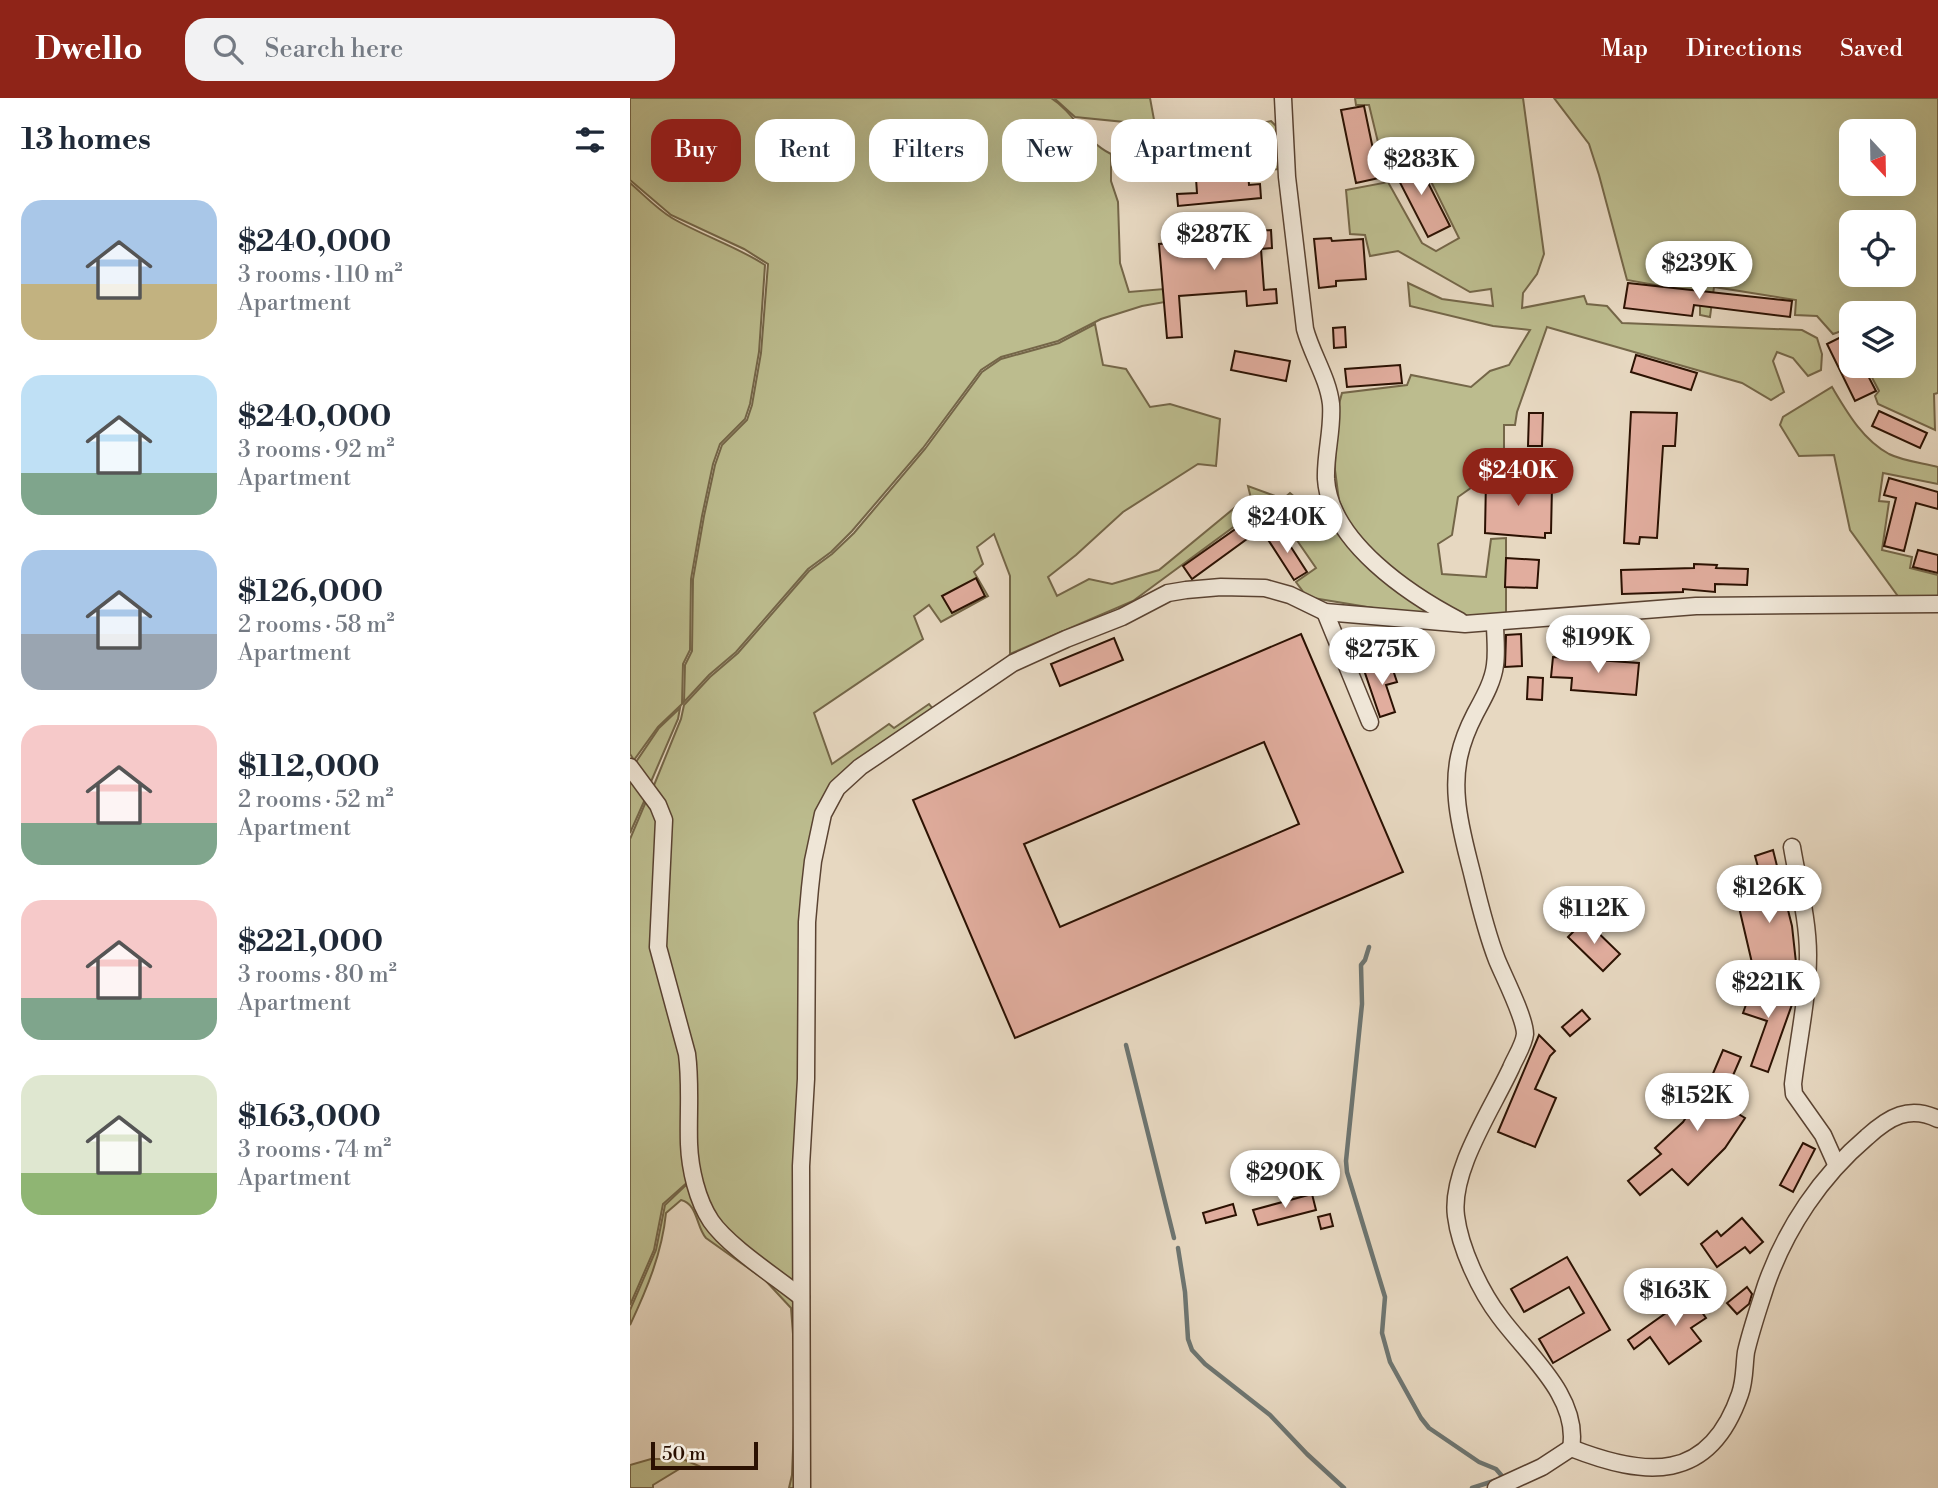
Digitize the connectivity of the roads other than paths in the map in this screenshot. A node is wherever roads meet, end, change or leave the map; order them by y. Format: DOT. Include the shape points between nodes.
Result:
graph roads {
  1 [pos="1283,98"];
  2 [pos="1938,604"];
  3 [pos="1325,612"];
  4 [pos="1495,623"];
  5 [pos="1465,624"];
  6 [pos="1370,722"];
  7 [pos="630,766"];
  8 [pos="1792,847"];
  9 [pos="1938,1119"];
  10 [pos="1836,1164"];
  11 [pos="801,1297"];
  12 [pos="1571,1448"];
  13 [pos="802,1488"];
  14 [pos="1496,1488"];
  1 -- 5 [label="street" via="1287,177 1305,329 1331,405 1326,480 1331,500 1351,537 1383,572"];
  2 -- 4 [label="street" via="1696,606"];
  3 -- 5 [label="street"];
  3 -- 6 [label="street"];
  3 -- 11 [label="street" via="1265,588 1168,593 1013,663 860,766 837,788 819,828 807,922"];
  4 -- 5 [label="street"];
  4 -- 12 [label="street" via="1495,666 1460,746 1456,782 1480,905 1525,1035 1469,1153 1459,1180 1456,1217 1466,1256 1498,1316 1562,1401 1571,1429"];
  7 -- 11 [label="street" via="664,820 658,947 687,1054 689,1148 695,1182 716,1227"];
  8 -- 10 [label="street" via="1808,932 1794,1094 1824,1135"];
  9 -- 10 [label="street" via="1903,1112 1881,1124"];
  10 -- 12 [label="street" via="1777,1257 1747,1351 1741,1393 1711,1444 1691,1459 1661,1469 1600,1460"];
  11 -- 13 [label="street"];
  12 -- 14 [label="street"];
}
